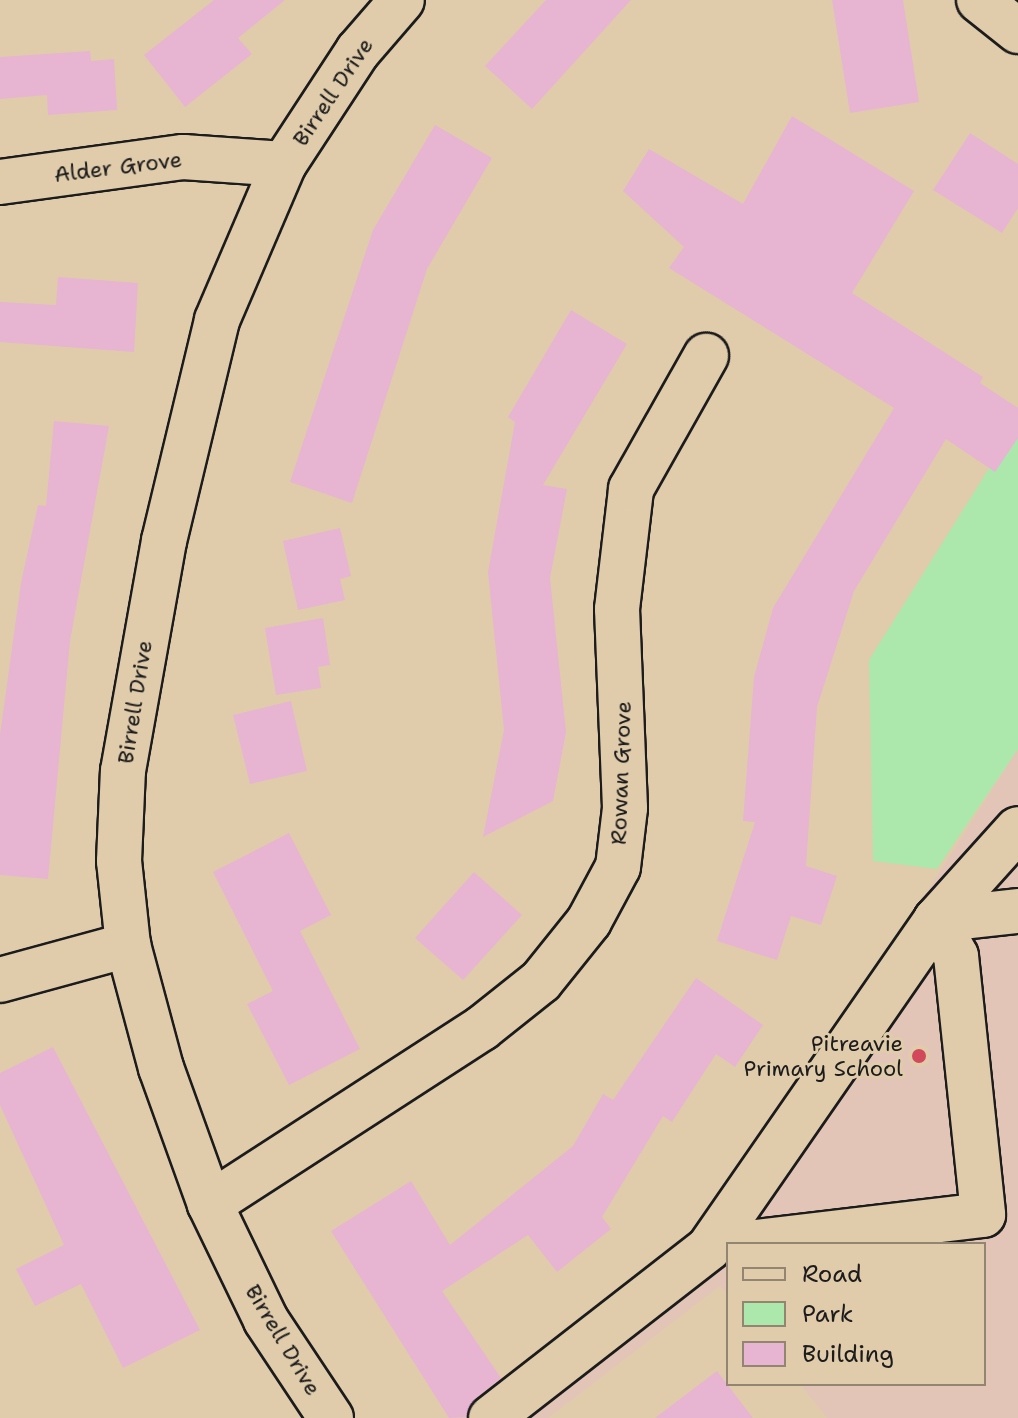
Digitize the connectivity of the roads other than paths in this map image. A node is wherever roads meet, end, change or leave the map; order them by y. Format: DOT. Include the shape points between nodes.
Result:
graph roads {
  1 [pos="402,0"];
  2 [pos="979,0"];
  3 [pos="1018,31"];
  4 [pos="284,164"];
  5 [pos="0,182"];
  6 [pos="706,356"];
  7 [pos="1018,829"];
  8 [pos="1018,911"];
  9 [pos="936,920"];
  10 [pos="128,945"];
  11 [pos="0,980"];
  12 [pos="210,1204"];
  13 [pos="728,1242"];
  14 [pos="758,1242"];
  15 [pos="725,1246"];
  16 [pos="331,1418"];
  17 [pos="491,1418"];
  1 -- 4 [label="street, Birrell Drive" via="358,51"];
  2 -- 3 [label="street"];
  4 -- 5 [label="street, Alder Grove" via="183,157"];
  4 -- 10 [label="street, Birrell Drive" via="217,320 164,541 123,771 119,861"];
  6 -- 12 [label="street, Rowan Grove" via="631,489 617,609 625,808 618,867 589,921 541,981 482,1028"];
  7 -- 9 [label="street"];
  8 -- 9 [label="street"];
  9 -- 13 [label="street"];
  9 -- 14 [label="street" via="956,956 983,1215"];
  10 -- 11 [label="street"];
  10 -- 12 [label="street, Birrell Drive" via="161,1068"];
  12 -- 16 [label="street, Birrell Drive" via="266,1320"];
  15 -- 17 [label="street"];
}
